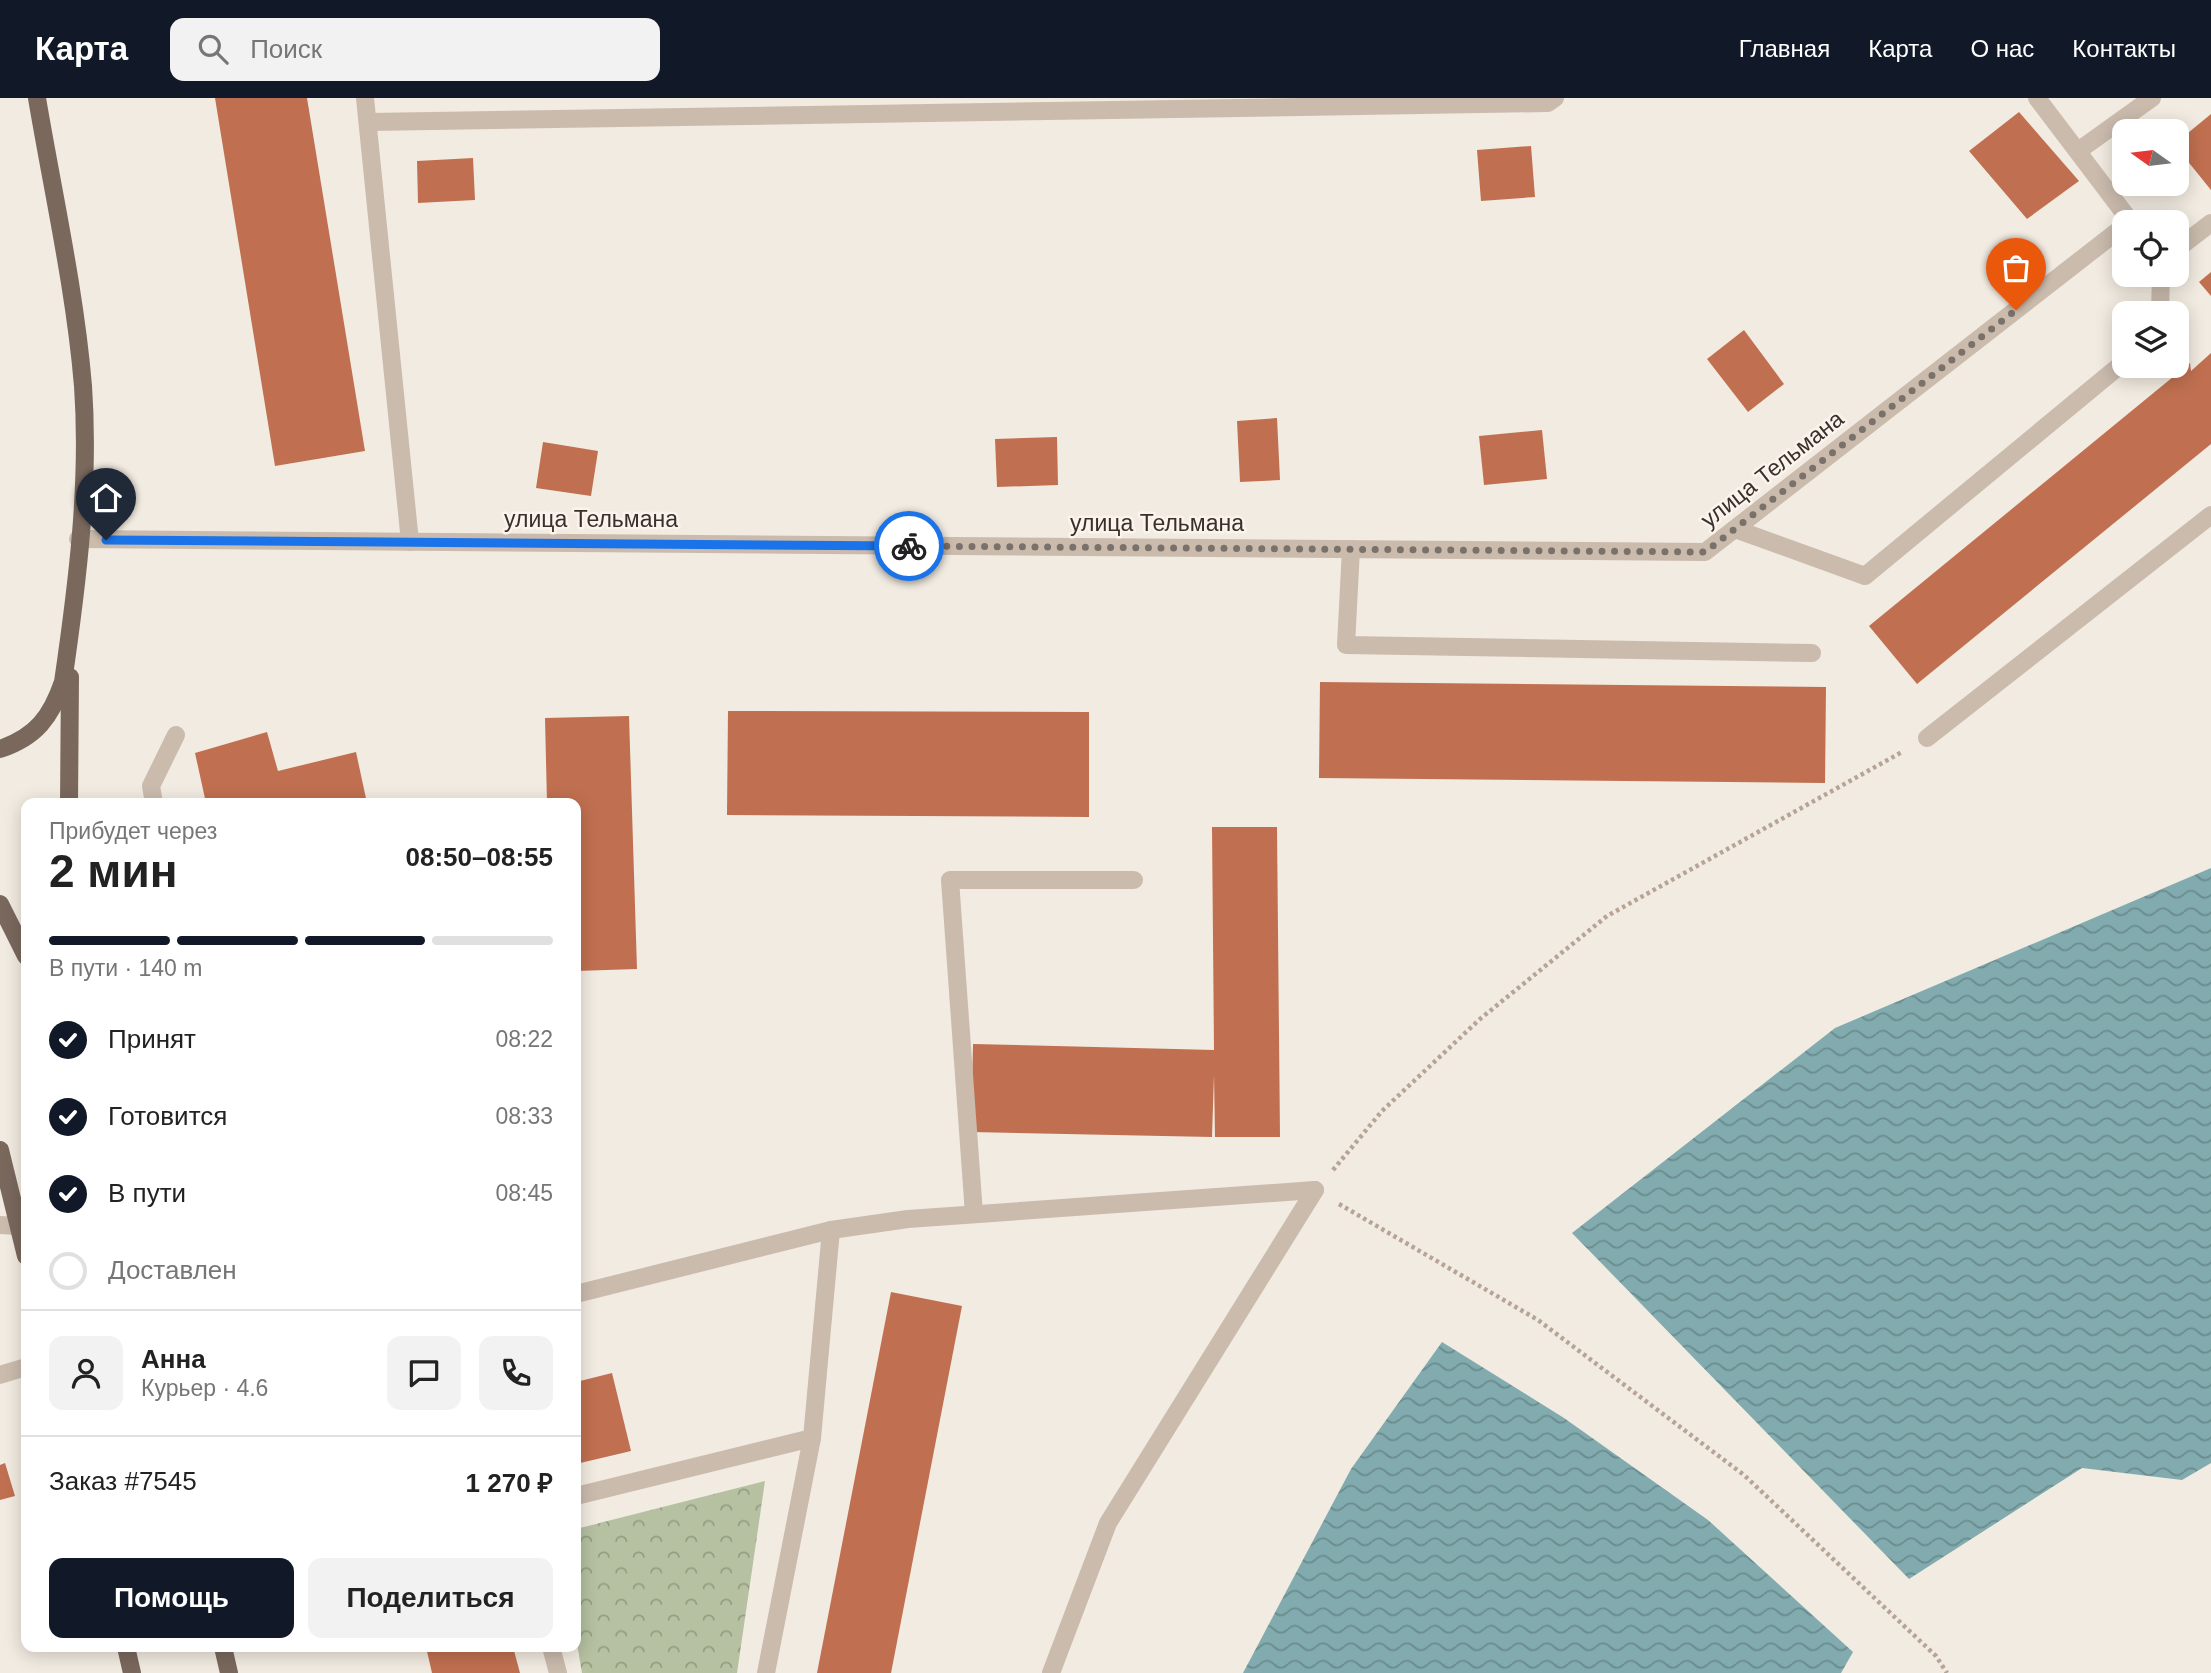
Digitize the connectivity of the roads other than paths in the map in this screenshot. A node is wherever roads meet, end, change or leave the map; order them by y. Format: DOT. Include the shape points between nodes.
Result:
graph roads {
  1 [pos="37,98"];
  2 [pos="365,98"];
  3 [pos="1555,98"];
  4 [pos="2037,98"];
  5 [pos="2152,98"];
  6 [pos="369,121"];
  7 [pos="2078,151"];
  8 [pos="2121,210"];
  9 [pos="2211,223"];
  10 [pos="2112,235"];
  11 [pos="2189,240"];
  12 [pos="2112,372"];
  13 [pos="2211,515"];
  14 [pos="1735,529"];
  15 [pos="78,540"];
  16 [pos="410,542"];
  17 [pos="1351,549"];
  18 [pos="71,628"];
  19 [pos="1812,653"];
  20 [pos="176,735"];
  21 [pos="1927,738"];
  22 [pos="0,749"];
  23 [pos="69,798"];
  24 [pos="153,798"];
  25 [pos="1134,880"];
  26 [pos="0,904"];
  27 [pos="21,946"];
  28 [pos="0,1150"];
  29 [pos="0,1201"];
  30 [pos="974,1214"];
  31 [pos="0,1225"];
  32 [pos="18,1226"];
  33 [pos="831,1230"];
  34 [pos="21,1237"];
  35 [pos="581,1293"];
  36 [pos="21,1369"];
  37 [pos="0,1375"];
  38 [pos="812,1438"];
  39 [pos="581,1495"];
  40 [pos="127,1652"];
  41 [pos="224,1652"];
  42 [pos="552,1652"];
  43 [pos="132,1673"];
  44 [pos="229,1673"];
  45 [pos="558,1673"];
  46 [pos="766,1673"];
  47 [pos="1051,1673"];
  1 -- 15 [label="main road" via="83,388"];
  2 -- 6 [label="street"];
  3 -- 6 [label="street" via="1548,103"];
  4 -- 7 [label="street"];
  5 -- 7 [label="street"];
  6 -- 16 [label="street"];
  7 -- 8 [label="street"];
  9 -- 11 [label="street"];
  10 -- 14 [label="street, улица Тельмана"];
  12 -- 14 [label="street" via="1865,576"];
  13 -- 21 [label="street"];
  14 -- 17 [label="street, улица Тельмана" via="1705,552"];
  15 -- 16 [label="street, улица Тельмана"];
  15 -- 18 [label="main road"];
  16 -- 17 [label="street, улица Тельмана"];
  17 -- 19 [label="street" via="1346,645"];
  18 -- 22 [label="main road" via="54,708 39,729"];
  18 -- 23 [label="main road"];
  20 -- 24 [label="street" via="151,786"];
  25 -- 30 [label="street" via="950,880"];
  26 -- 27 [label="main road"];
  28 -- 32 [label="main road"];
  29 -- 32 [label="main road"];
  30 -- 33 [label="street"];
  30 -- 47 [label="street" via="1315,1190 1108,1523"];
  31 -- 32 [label="street"];
  32 -- 34 [label="main road"];
  33 -- 35 [label="street"];
  33 -- 38 [label="street"];
  36 -- 37 [label="street"];
  38 -- 39 [label="street"];
  38 -- 46 [label="street"];
  40 -- 43 [label="main road"];
  41 -- 44 [label="main road"];
  42 -- 45 [label="street"];
}
